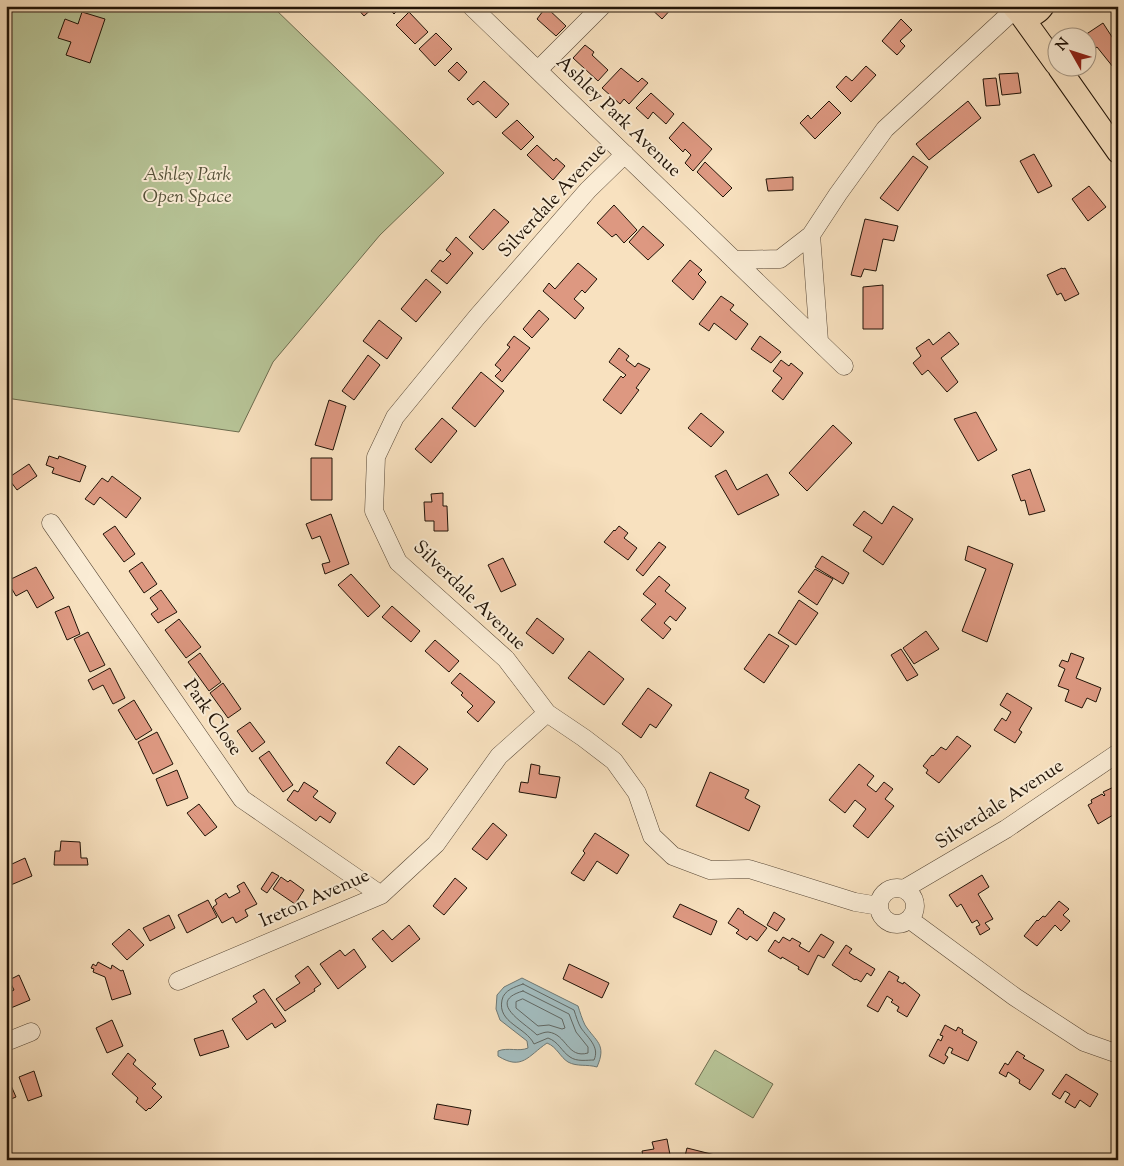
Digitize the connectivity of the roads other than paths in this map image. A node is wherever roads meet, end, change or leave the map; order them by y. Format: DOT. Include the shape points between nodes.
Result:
graph roads {
  1 [pos="471,6"];
  2 [pos="602,6"];
  3 [pos="1025,10"];
  4 [pos="1046,45"];
  5 [pos="538,70"];
  6 [pos="1067,78"];
  7 [pos="1118,152"];
  8 [pos="625,154"];
  9 [pos="811,235"];
  10 [pos="734,260"];
  11 [pos="819,341"];
  12 [pos="844,366"];
  13 [pos="51,523"];
  14 [pos="547,713"];
  15 [pos="1118,753"];
  16 [pos="904,890"];
  17 [pos="381,895"];
  18 [pos="879,906"];
  19 [pos="909,920"];
  20 [pos="178,981"];
  21 [pos="31,1032"];
  22 [pos="6,1042"];
  23 [pos="1118,1054"];
  1 -- 5 [label="street, Ashley Park Avenue"];
  2 -- 5 [label="street"];
  3 -- 4 [label="main road"];
  3 -- 9 [label="street" via="885,130"];
  5 -- 8 [label="street, Ashley Park Avenue"];
  6 -- 7 [label="main road"];
  8 -- 10 [label="street, Ashley Park Avenue"];
  8 -- 14 [label="street, Silverdale Avenue" via="588,190 476,317 396,416 376,457 374,511 398,562 506,659"];
  9 -- 10 [label="street" via="780,258"];
  9 -- 11 [label="street"];
  10 -- 11 [label="street, Ashley Park Avenue"];
  11 -- 12 [label="street, Ashley Park Avenue"];
  13 -- 17 [label="street, Park Close" via="242,799"];
  14 -- 17 [label="street, Ireton Avenue" via="499,756 436,844"];
  14 -- 18 [label="street, Silverdale Avenue" via="614,762 637,794 652,836 672,856 710,870 749,869 855,902"];
  15 -- 16 [label="street, Silverdale Avenue" via="1006,829"];
  16 -- 18 [label="street" via="893,888 887,891"];
  16 -- 19 [label="street" via="915,903"];
  17 -- 20 [label="street, Ireton Avenue"];
  18 -- 19 [label="street" via="883,917 892,924"];
  19 -- 23 [label="street" via="1015,998 1084,1042"];
  21 -- 22 [label="street"];
}
